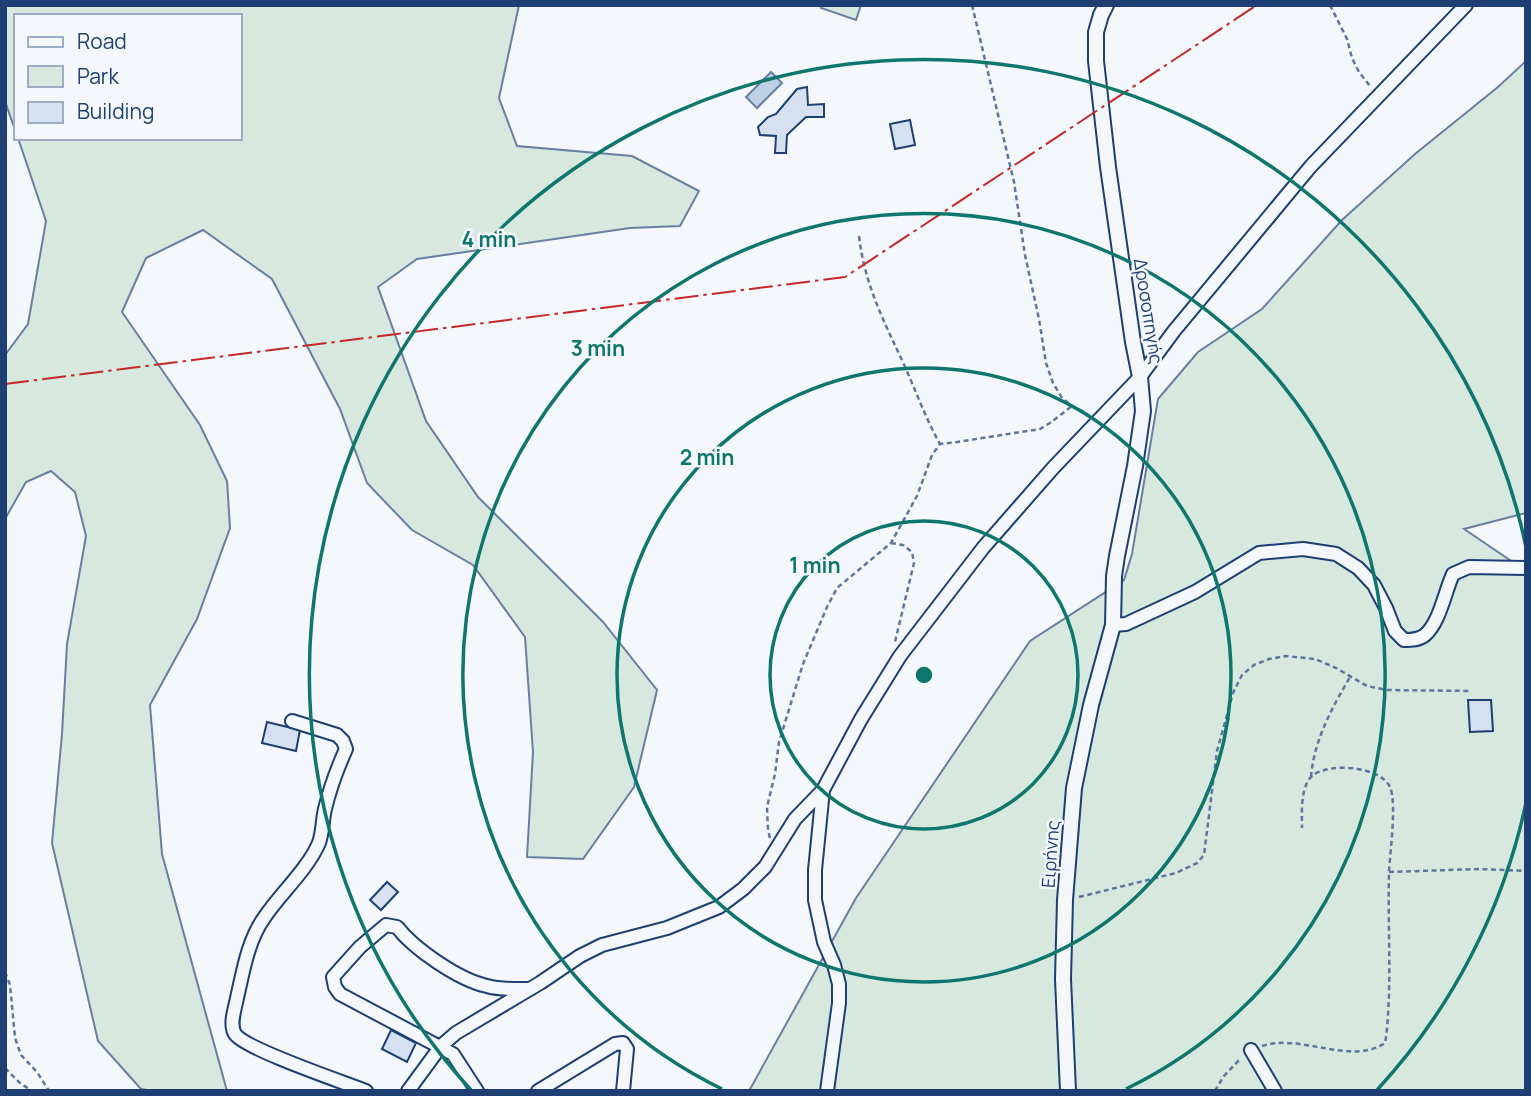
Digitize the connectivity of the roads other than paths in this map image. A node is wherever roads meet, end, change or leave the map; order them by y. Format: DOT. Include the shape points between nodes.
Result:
graph roads {
  1 [pos="1107,5"];
  2 [pos="1466,5"];
  3 [pos="1140,377"];
  4 [pos="1526,568"];
  5 [pos="1113,625"];
  6 [pos="292,721"];
  7 [pos="823,790"];
  8 [pos="530,989"];
  9 [pos="441,1046"];
  10 [pos="1251,1050"];
  11 [pos="366,1091"];
  12 [pos="408,1091"];
  13 [pos="477,1091"];
  14 [pos="538,1091"];
  15 [pos="623,1091"];
  16 [pos="827,1091"];
  17 [pos="1068,1091"];
  18 [pos="1275,1091"];
  1 -- 3 [label="street, Δροσοπηγής" via="1096,32 1096,61"];
  2 -- 3 [label="street" via="1302,176"];
  3 -- 5 [label="street, Δροσοπηγής" via="1143,411 1114,576"];
  3 -- 7 [label="street" via="983,548 900,656"];
  4 -- 5 [label="street" via="1469,567 1453,574 1433,624 1415,640 1404,640 1395,631 1374,585 1358,568 1336,554 1303,550 1259,553 1195,592 1126,624"];
  5 -- 17 [label="street, Ειρήνης" via="1074,788 1063,979"];
  6 -- 11 [label="street" via="337,735 346,749 332,779 319,844 256,932 233,1032 265,1052"];
  7 -- 8 [label="street" via="795,819 765,867 719,907 667,928 601,945"];
  7 -- 16 [label="street" via="815,900 839,984"];
  8 -- 9 [label="street"];
  8 -- 9 [label="street" via="488,987 467,980 397,927 386,925 333,977 335,986 340,994"];
  9 -- 12 [label="street"];
  9 -- 13 [label="street" via="453,1054"];
  10 -- 18 [label="street"];
  14 -- 15 [label="street" via="623,1043 628,1049"];
}
